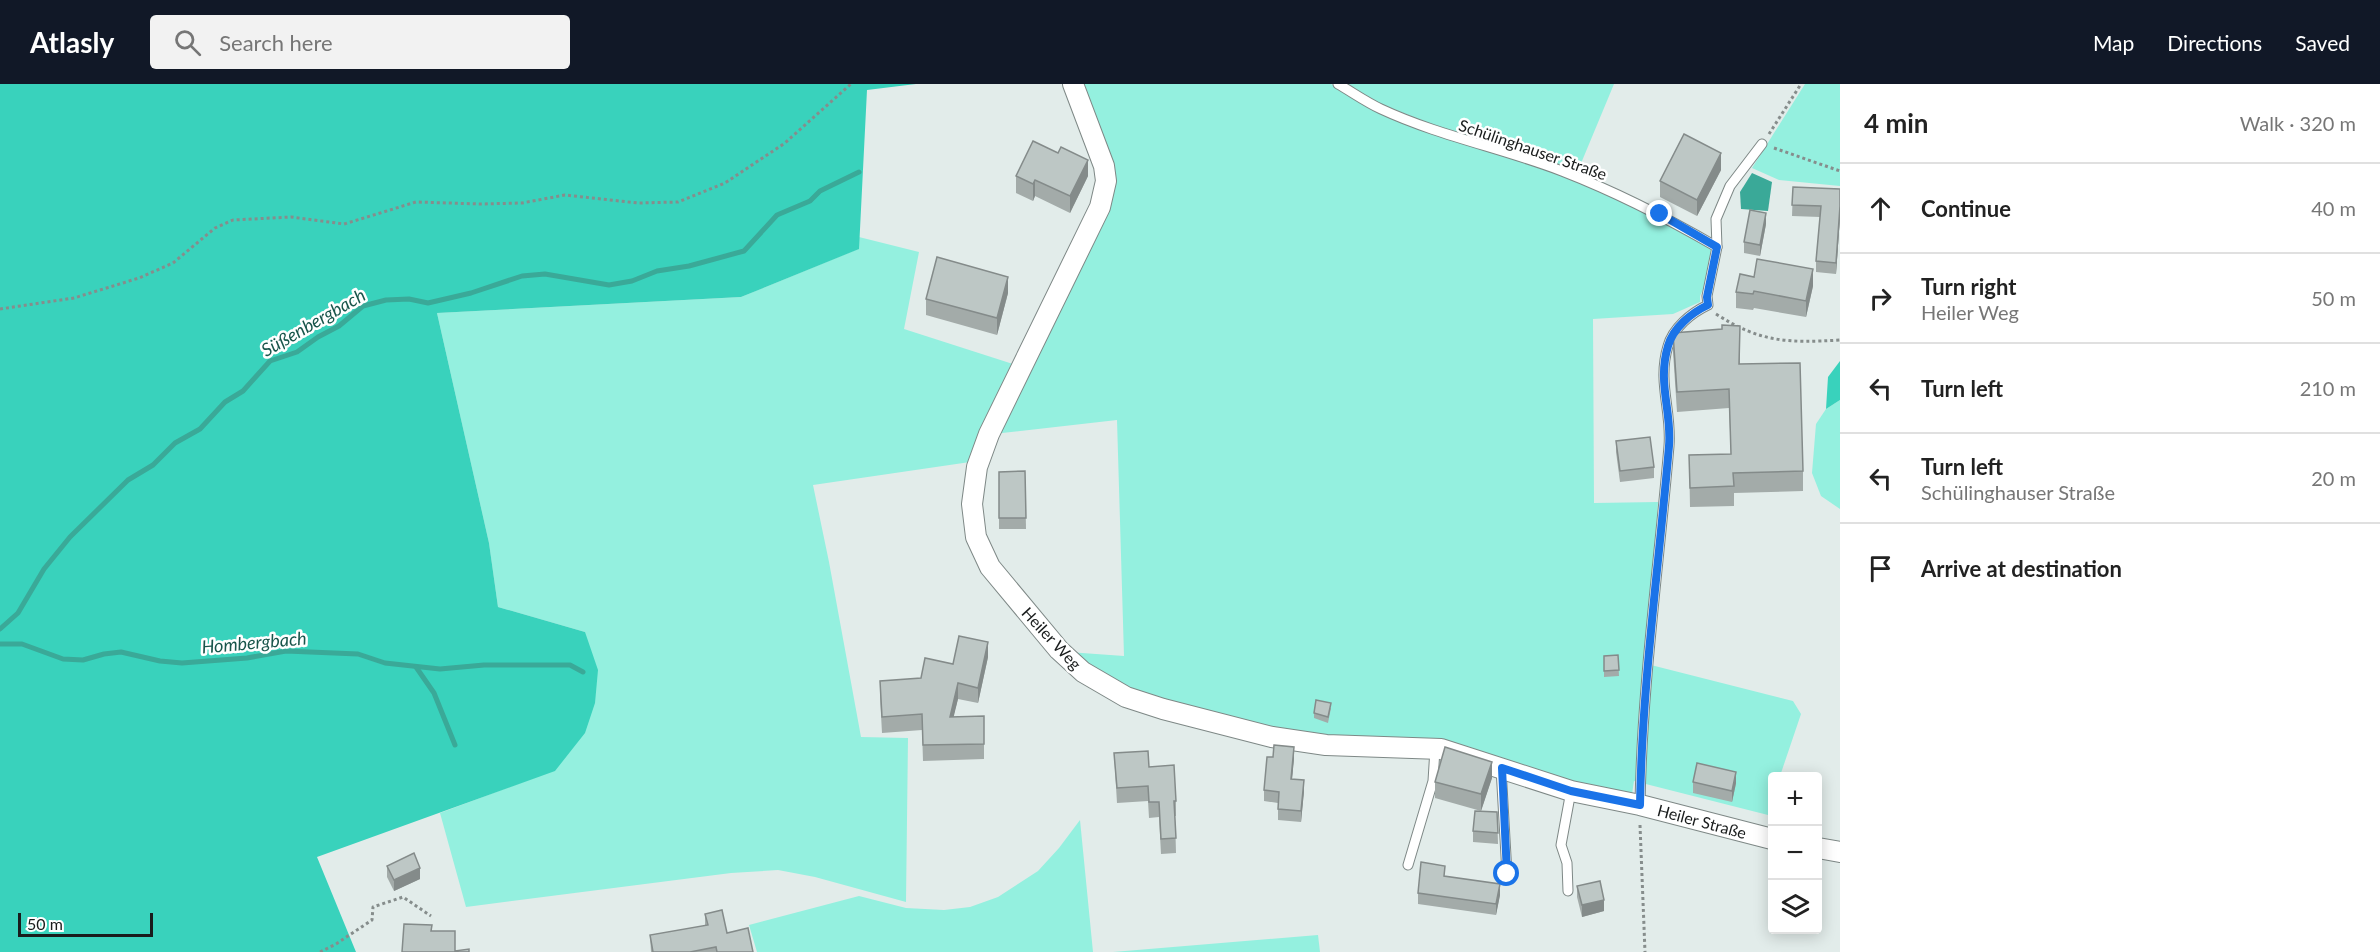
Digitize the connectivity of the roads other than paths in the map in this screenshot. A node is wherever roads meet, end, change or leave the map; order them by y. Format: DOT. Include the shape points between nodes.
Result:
graph roads {
  1 [pos="1073,84"];
  2 [pos="1338,84"];
  3 [pos="1762,144"];
  4 [pos="1717,247"];
  5 [pos="1435,749"];
  6 [pos="1502,768"];
  7 [pos="1571,791"];
  8 [pos="1635,804"];
  9 [pos="1768,838"];
  10 [pos="1822,849"];
  11 [pos="1840,852"];
  12 [pos="1408,865"];
  13 [pos="1507,874"];
  14 [pos="1568,891"];
  1 -- 5 [label="street, Heiler Weg" via="1106,181 1100,207 989,434 977,467 972,504 976,537 990,567 1059,650 1083,672 1126,698 1272,736 1326,745"];
  2 -- 4 [label="lane, Schülinghauser Straße" via="1380,108 1439,132 1561,170 1660,214"];
  3 -- 4 [label="lane" via="1730,186 1716,219"];
  4 -- 8 [label="lane" via="1708,305 1682,323 1668,344 1662,379 1670,441"];
  5 -- 6 [label="street, Heiler Weg"];
  5 -- 12 [label="lane" via="1433,781"];
  6 -- 7 [label="street, Heiler Weg"];
  6 -- 13 [label="lane"];
  7 -- 8 [label="street, Heiler Weg"];
  7 -- 14 [label="lane" via="1561,844 1567,862"];
  8 -- 9 [label="street, Heiler Straße"];
  10 -- 11 [label="street"];
}
